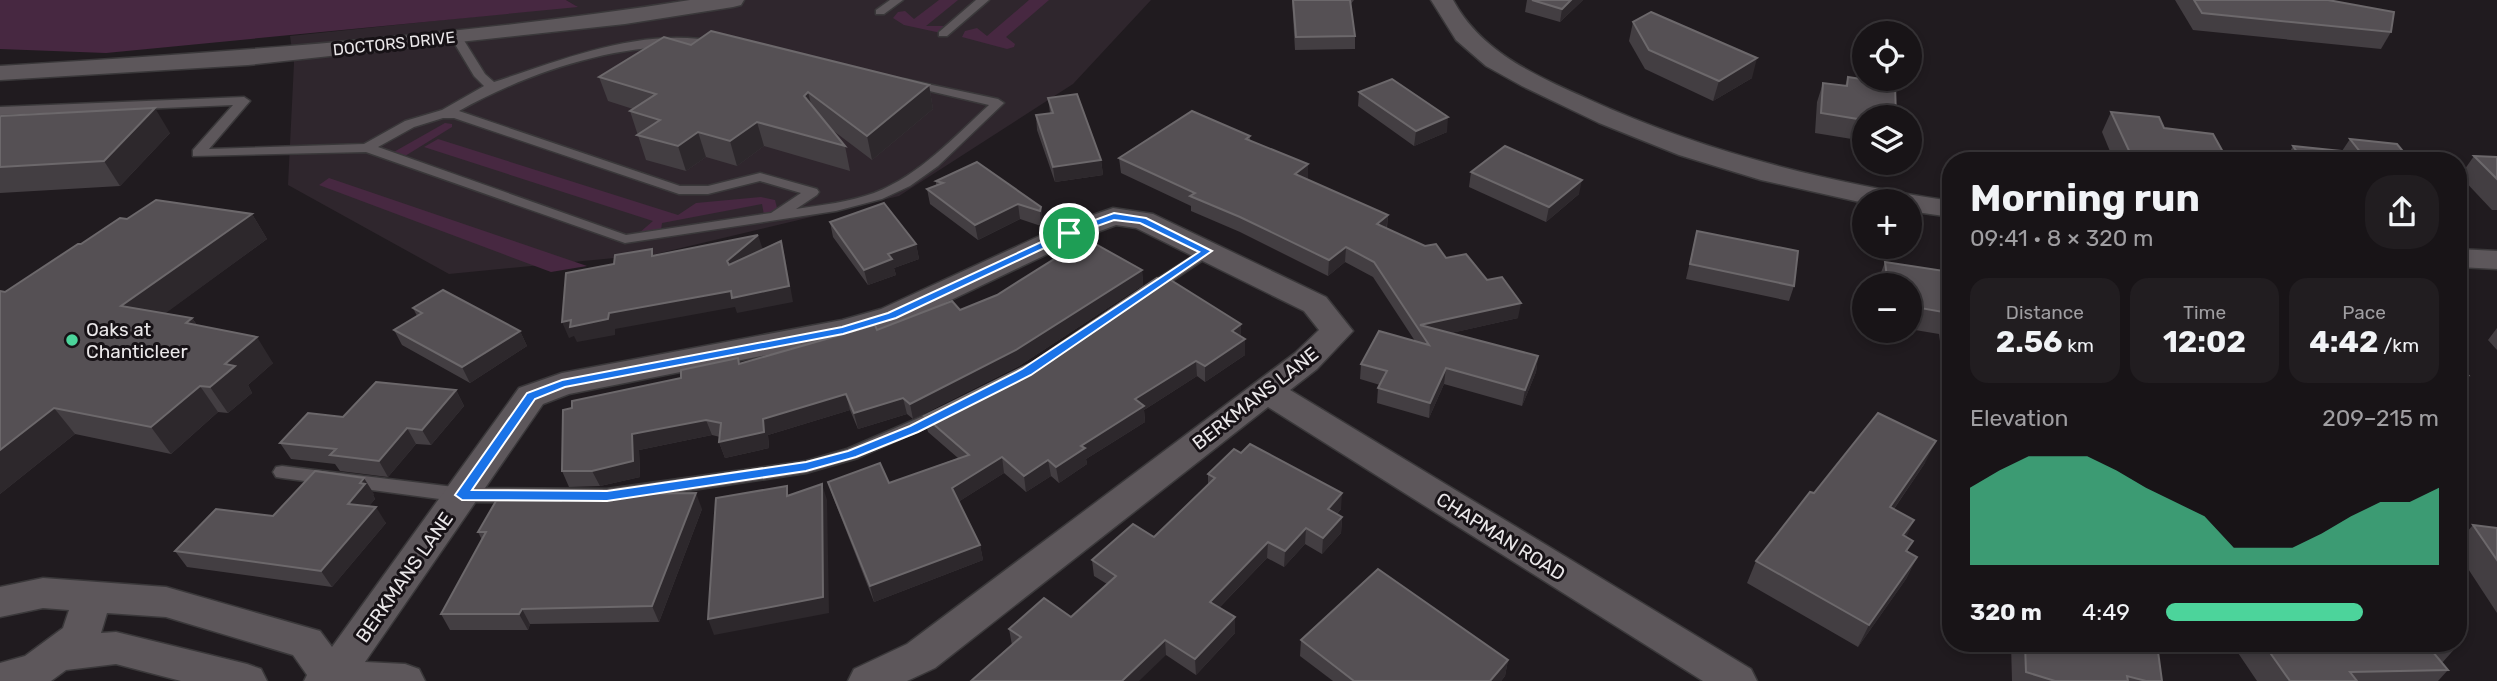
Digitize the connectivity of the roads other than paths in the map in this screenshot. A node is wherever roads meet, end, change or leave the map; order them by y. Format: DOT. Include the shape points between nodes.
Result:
graph roads {
  1 [pos="733,0"];
  2 [pos="897,0"];
  3 [pos="983,0"];
  4 [pos="1442,0"];
  5 [pos="880,12"];
  6 [pos="943,34"];
  7 [pos="456,36"];
  8 [pos="727,47"];
  9 [pos="0,71"];
  10 [pos="900,80"];
  11 [pos="492,87"];
  12 [pos="0,111"];
  13 [pos="446,113"];
  14 [pos="367,148"];
  15 [pos="1852,193"];
  16 [pos="1922,205"];
  17 [pos="1942,208"];
  18 [pos="775,217"];
  19 [pos="1207,251"];
  20 [pos="2467,258"];
  21 [pos="2497,260"];
  22 [pos="1134,300"];
  23 [pos="1266,390"];
  24 [pos="964,404"];
  25 [pos="282,472"];
  26 [pos="462,495"];
  27 [pos="93,595"];
  28 [pos="0,603"];
  29 [pos="61,653"];
  30 [pos="0,680"];
  31 [pos="329,680"];
  32 [pos="247,681"];
  33 [pos="405,681"];
  34 [pos="868,681"];
  35 [pos="1737,681"];
  1 -- 7 [label="street, DOCTORS DRIVE"];
  2 -- 5 [label="lane"];
  3 -- 6 [label="lane"];
  4 -- 15 [label="street" via="1464,37 1487,57 1605,117 1732,165"];
  7 -- 9 [label="street, DOCTORS DRIVE" via="248,58"];
  7 -- 11 [label="lane"];
  8 -- 11 [label="lane" via="684,41 629,48"];
  10 -- 18 [label="lane" via="998,103 917,175 889,192"];
  11 -- 13 [label="lane"];
  12 -- 14 [label="lane" via="244,101 198,153"];
  13 -- 14 [label="lane" via="426,116"];
  13 -- 18 [label="lane" via="678,190 708,190 760,177 812,192"];
  14 -- 18 [label="lane" via="625,239"];
  16 -- 17 [label="street"];
  19 -- 22 [label="lane"];
  19 -- 23 [label="street, BERKMANS LANE" via="1315,304 1337,331"];
  19 -- 26 [label="street, BERKMANS LANE" via="1143,220 1114,216 892,316 843,331 562,384 531,396"];
  20 -- 21 [label="street"];
  23 -- 34 [label="street, BERKMANS LANE" via="921,656"];
  23 -- 35 [label="street, CHAPMAN ROAD"];
  24 -- 26 [label="lane" via="852,454 806,467 607,496"];
  25 -- 26 [label="lane"];
  26 -- 31 [label="street, BERKMANS LANE"];
  27 -- 28 [label="street" via="43,593"];
  27 -- 29 [label="street" via="80,637"];
  27 -- 31 [label="street" via="166,601 306,643"];
  29 -- 30 [label="street" via="37,669"];
  29 -- 32 [label="street" via="116,648"];
  31 -- 33 [label="street"];
}
